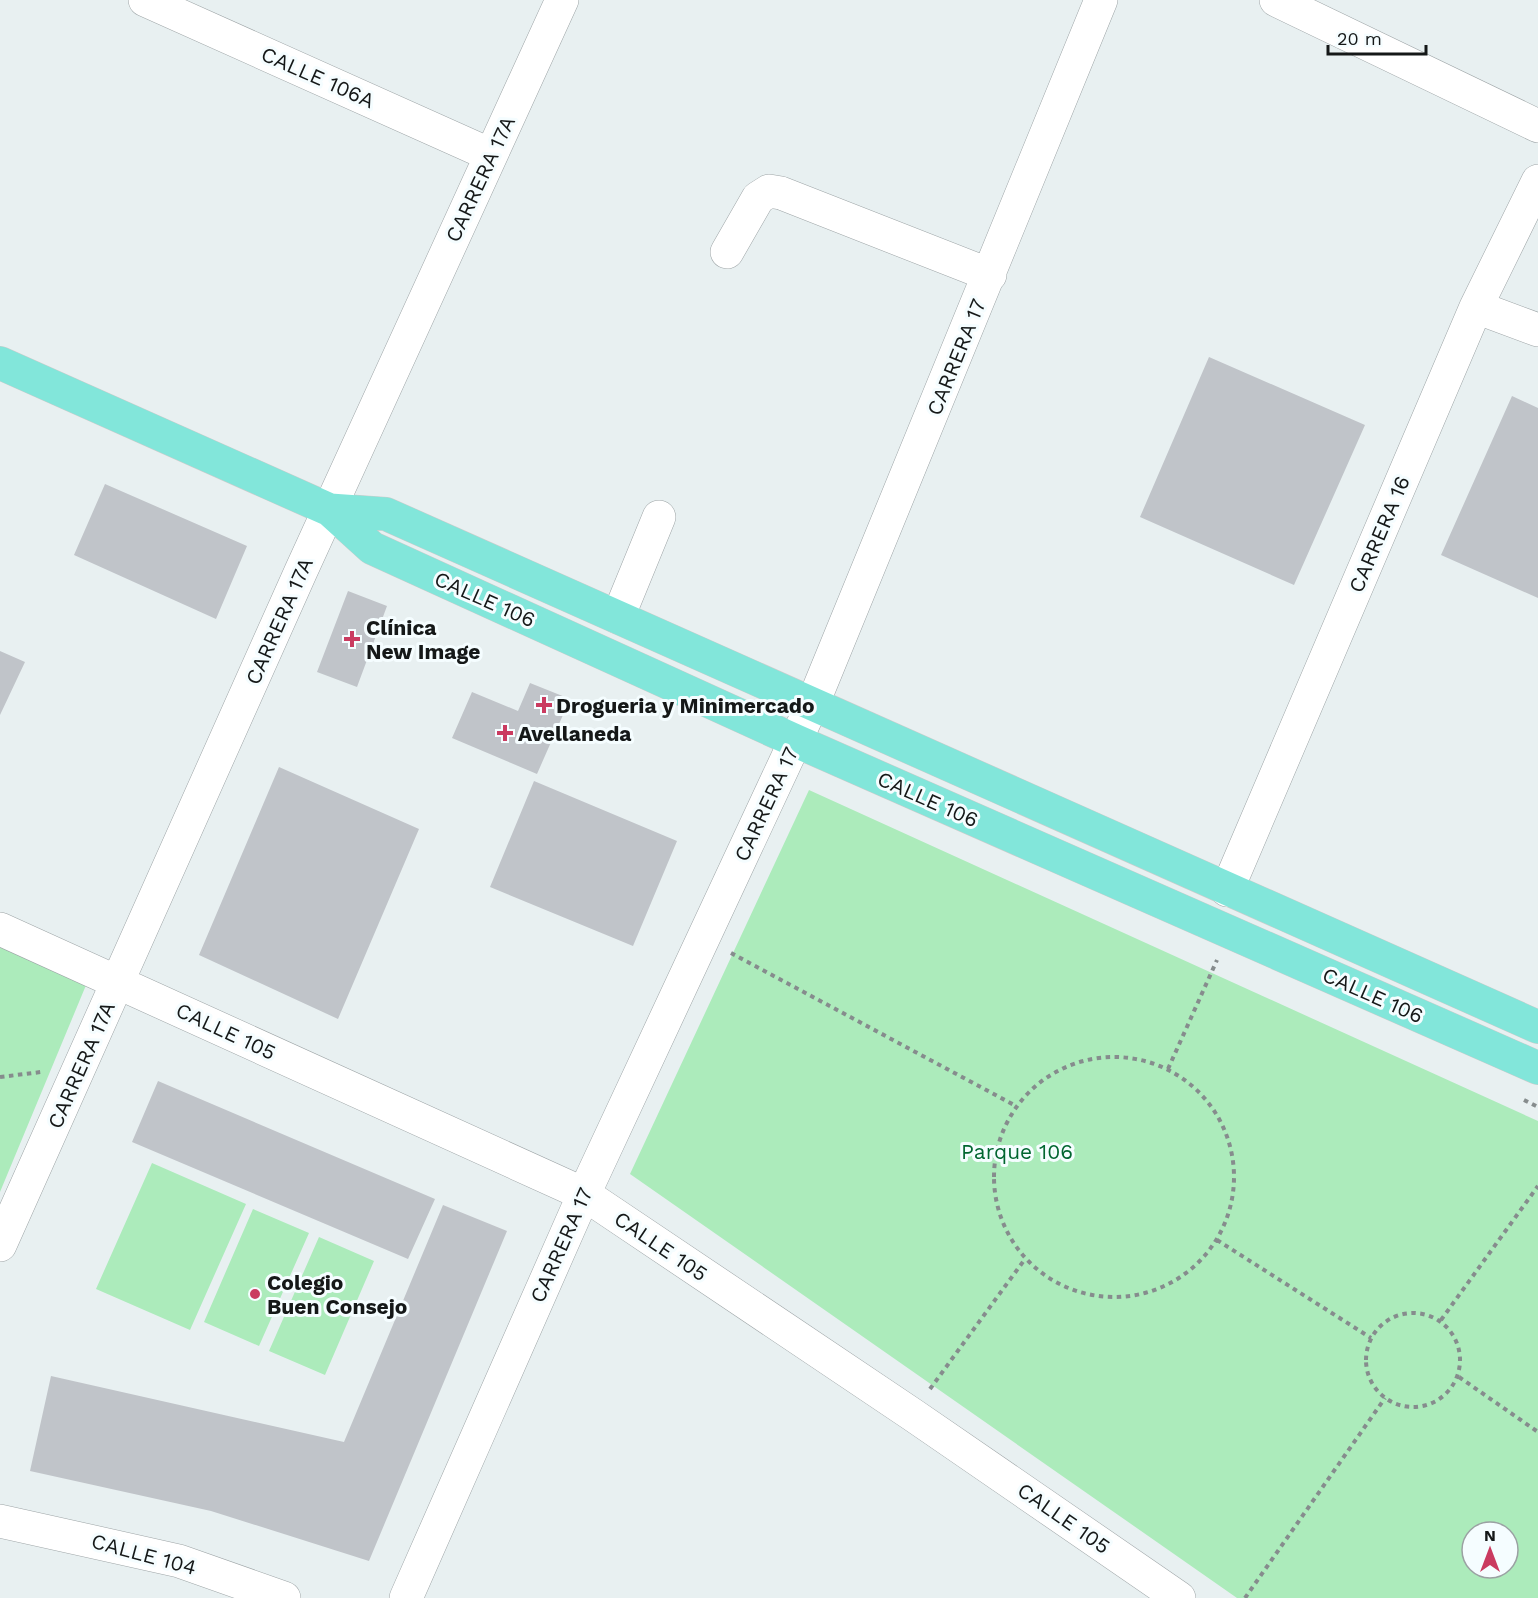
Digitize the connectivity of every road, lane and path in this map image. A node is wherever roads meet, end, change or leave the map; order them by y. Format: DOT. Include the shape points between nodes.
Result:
graph roads {
  1 [pos="145,0"];
  2 [pos="562,0"];
  3 [pos="1101,0"];
  4 [pos="1276,0"];
  5 [pos="1538,126"];
  6 [pos="491,155"];
  7 [pos="1538,181"];
  8 [pos="727,252"];
  9 [pos="990,275"];
  10 [pos="1476,307"];
  11 [pos="1538,330"];
  12 [pos="0,363"];
  13 [pos="330,510"];
  14 [pos="660,517"];
  15 [pos="618,617"];
  16 [pos="813,703"];
  17 [pos="796,741"];
  18 [pos="1227,890"];
  19 [pos="0,929"];
  20 [pos="726,951"];
  21 [pos="1218,958"];
  22 [pos="119,981"];
  23 [pos="1538,1028"];
  24 [pos="1538,1068"];
  25 [pos="1168,1069"];
  26 [pos="1016,1106"];
  27 [pos="1538,1186"];
  28 [pos="584,1194"];
  29 [pos="1217,1240"];
  30 [pos="0,1245"];
  31 [pos="1025,1259"];
  32 [pos="1441,1320"];
  33 [pos="1371,1338"];
  34 [pos="1459,1377"];
  35 [pos="1385,1398"];
  36 [pos="913,1414"];
  37 [pos="1538,1432"];
  38 [pos="0,1521"];
  39 [pos="284,1598"];
  40 [pos="406,1598"];
  41 [pos="1179,1598"];
  42 [pos="1245,1598"];
  1 -- 6 [label="street, CALLE 106A"];
  2 -- 6 [label="street, CARRERA 17A"];
  3 -- 9 [label="street, CARRERA 17"];
  4 -- 5 [label="street"];
  6 -- 13 [label="street, CARRERA 17A"];
  7 -- 10 [label="street, CARRERA 16"];
  8 -- 9 [label="street" via="758,198 769,191"];
  9 -- 16 [label="street, CARRERA 17"];
  10 -- 11 [label="street"];
  10 -- 18 [label="street, CARRERA 16"];
  12 -- 13 [label="main road, CALLE 106"];
  13 -- 15 [label="main road, CALLE 106" via="386,514"];
  13 -- 17 [label="main road, CALLE 106" via="372,548"];
  13 -- 22 [label="street, CARRERA 17A"];
  14 -- 15 [label="street"];
  15 -- 16 [label="main road, CALLE 106"];
  16 -- 17 [label="street, CARRERA 17"];
  16 -- 18 [label="main road, CALLE 106"];
  17 -- 24 [label="main road, CALLE 106"];
  17 -- 28 [label="street, CARRERA 17"];
  18 -- 23 [label="main road, CALLE 106"];
  19 -- 22 [label="street, CALLE 105"];
  20 -- 26 [label="path"];
  21 -- 25 [label="path"];
  22 -- 28 [label="street, CALLE 105"];
  22 -- 30 [label="street, CARRERA 17A"];
  25 -- 26 [label="path" via="1142,1060 1086,1060 1051,1075"];
  25 -- 29 [label="path" via="1196,1088 1217,1114 1231,1144 1235,1177 1231,1210"];
  26 -- 31 [label="path" via="1000,1135 993,1167 995,1200 1005,1231"];
  27 -- 32 [label="path"];
  28 -- 36 [label="street, CALLE 105"];
  28 -- 40 [label="street, CARRERA 17"];
  29 -- 31 [label="path" via="1197,1265 1171,1284 1141,1295 1109,1298 1078,1293 1049,1279"];
  29 -- 33 [label="path"];
  31 -- 36 [label="path"];
  32 -- 33 [label="path" via="1410,1312 1394,1316 1380,1325"];
  32 -- 34 [label="path" via="1455,1336 1462,1356"];
  33 -- 35 [label="path" via="1366,1371"];
  34 -- 35 [label="path" via="1446,1395 1427,1406 1405,1407"];
  34 -- 37 [label="path"];
  35 -- 42 [label="path"];
  36 -- 41 [label="street, CALLE 105"];
  38 -- 39 [label="street, CALLE 104" via="179,1561"];
}
